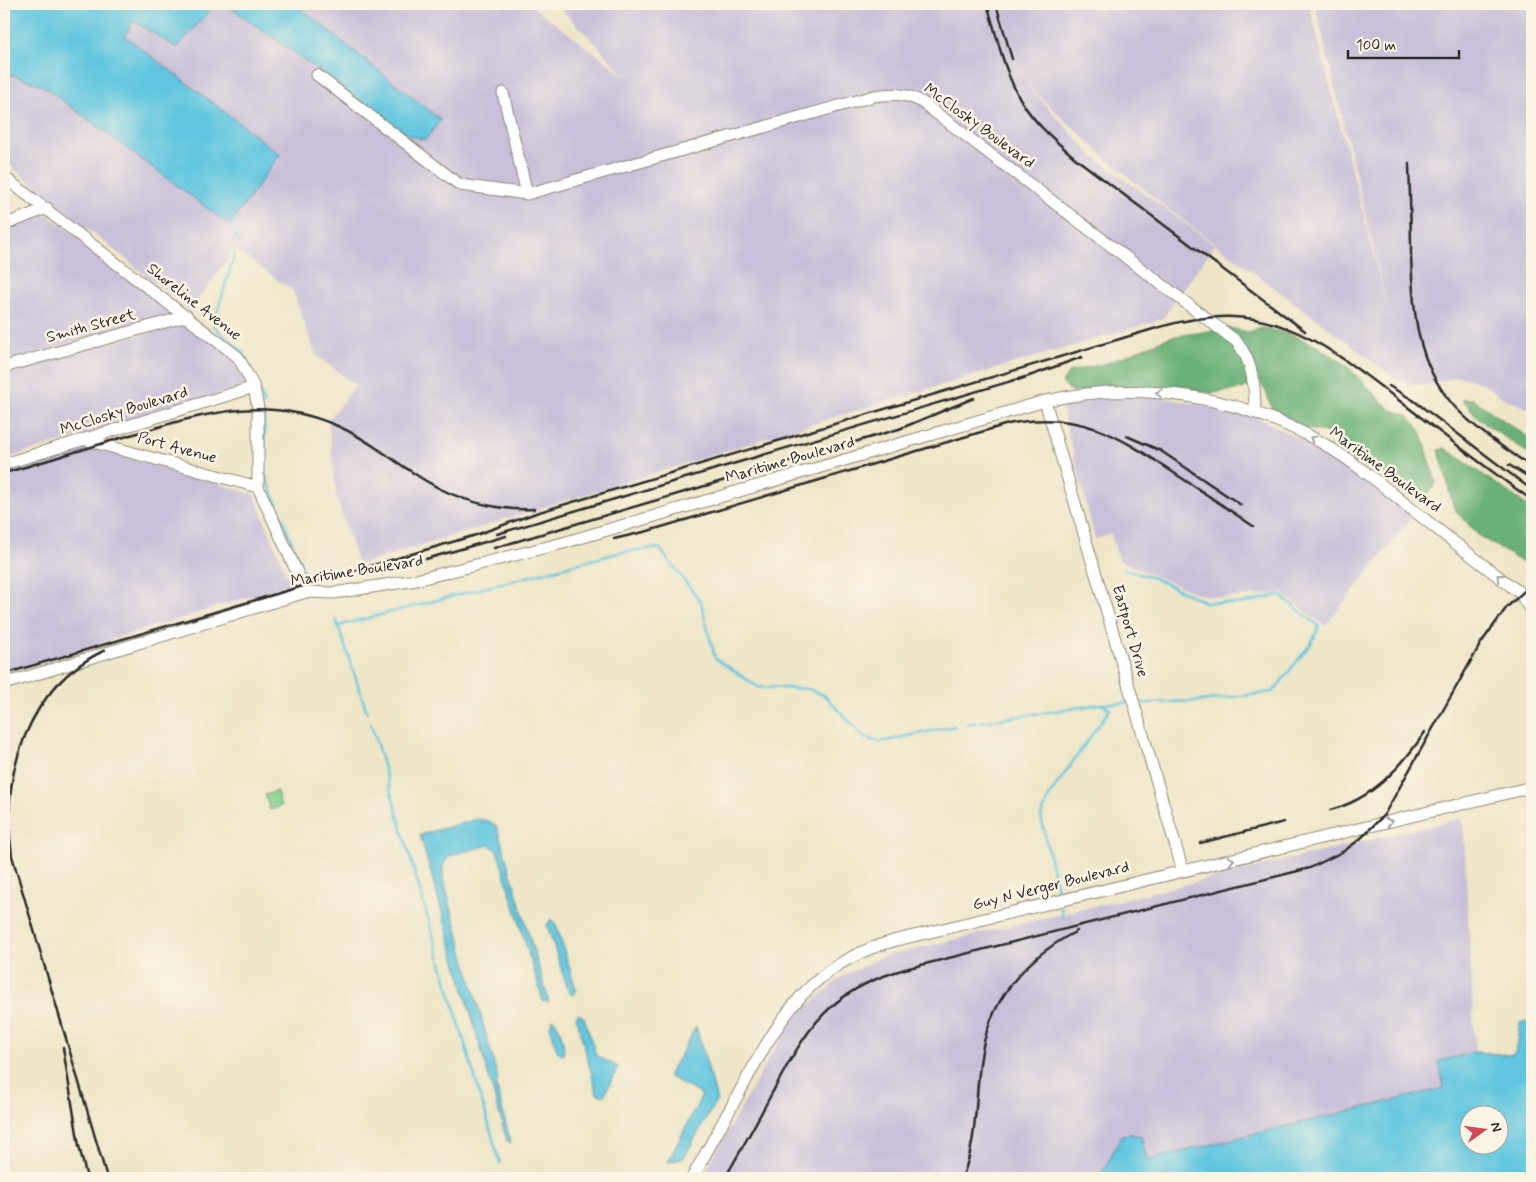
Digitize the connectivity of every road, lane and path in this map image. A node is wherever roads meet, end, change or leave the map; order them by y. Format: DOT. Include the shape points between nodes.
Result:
graph roads {
  1 [pos="317,75"];
  2 [pos="503,93"];
  3 [pos="4,177"];
  4 [pos="527,194"];
  5 [pos="47,208"];
  6 [pos="4,225"];
  7 [pos="187,316"];
  8 [pos="4,367"];
  9 [pos="254,387"];
  10 [pos="1045,401"];
  11 [pos="1255,412"];
  12 [pos="86,440"];
  13 [pos="4,464"];
  14 [pos="258,487"];
  15 [pos="306,592"];
  16 [pos="1532,612"];
  17 [pos="4,684"];
  18 [pos="1531,791"];
  19 [pos="1184,871"];
  20 [pos="692,1178"];
  1 -- 4 [label="street, McClosky Boulevard" via="460,185"];
  2 -- 4 [label="street"];
  3 -- 5 [label="street, Shoreline Avenue"];
  4 -- 11 [label="street, McClosky Boulevard" via="874,96 906,95 923,103 1236,340 1252,373"];
  5 -- 6 [label="street"];
  5 -- 7 [label="street, Shoreline Avenue"];
  7 -- 8 [label="street, Smith Street"];
  7 -- 9 [label="street, Shoreline Avenue" via="238,357"];
  9 -- 12 [label="street, McClosky Boulevard"];
  9 -- 14 [label="street, Shoreline Avenue" via="258,408"];
  11 -- 10 [label="street, Maritime Boulevard, one-way" via="1157,392 1094,392"];
  10 -- 15 [label="street, Maritime Boulevard" via="517,554 416,580 334,593"];
  10 -- 19 [label="street, Eastport Drive"];
  16 -- 11 [label="street, Maritime Boulevard, one-way" via="1520,593 1352,463 1300,431"];
  12 -- 13 [label="street, McClosky Boulevard"];
  12 -- 14 [label="street, Port Avenue"];
  14 -- 15 [label="street, Shoreline Avenue"];
  15 -- 17 [label="street, Maritime Boulevard"];
  19 -- 18 [label="street, Guy N Verger Boulevard, one-way"];
  19 -- 20 [label="street, Guy N Verger Boulevard" via="893,941 860,952 826,972 800,996 769,1038"];
}
